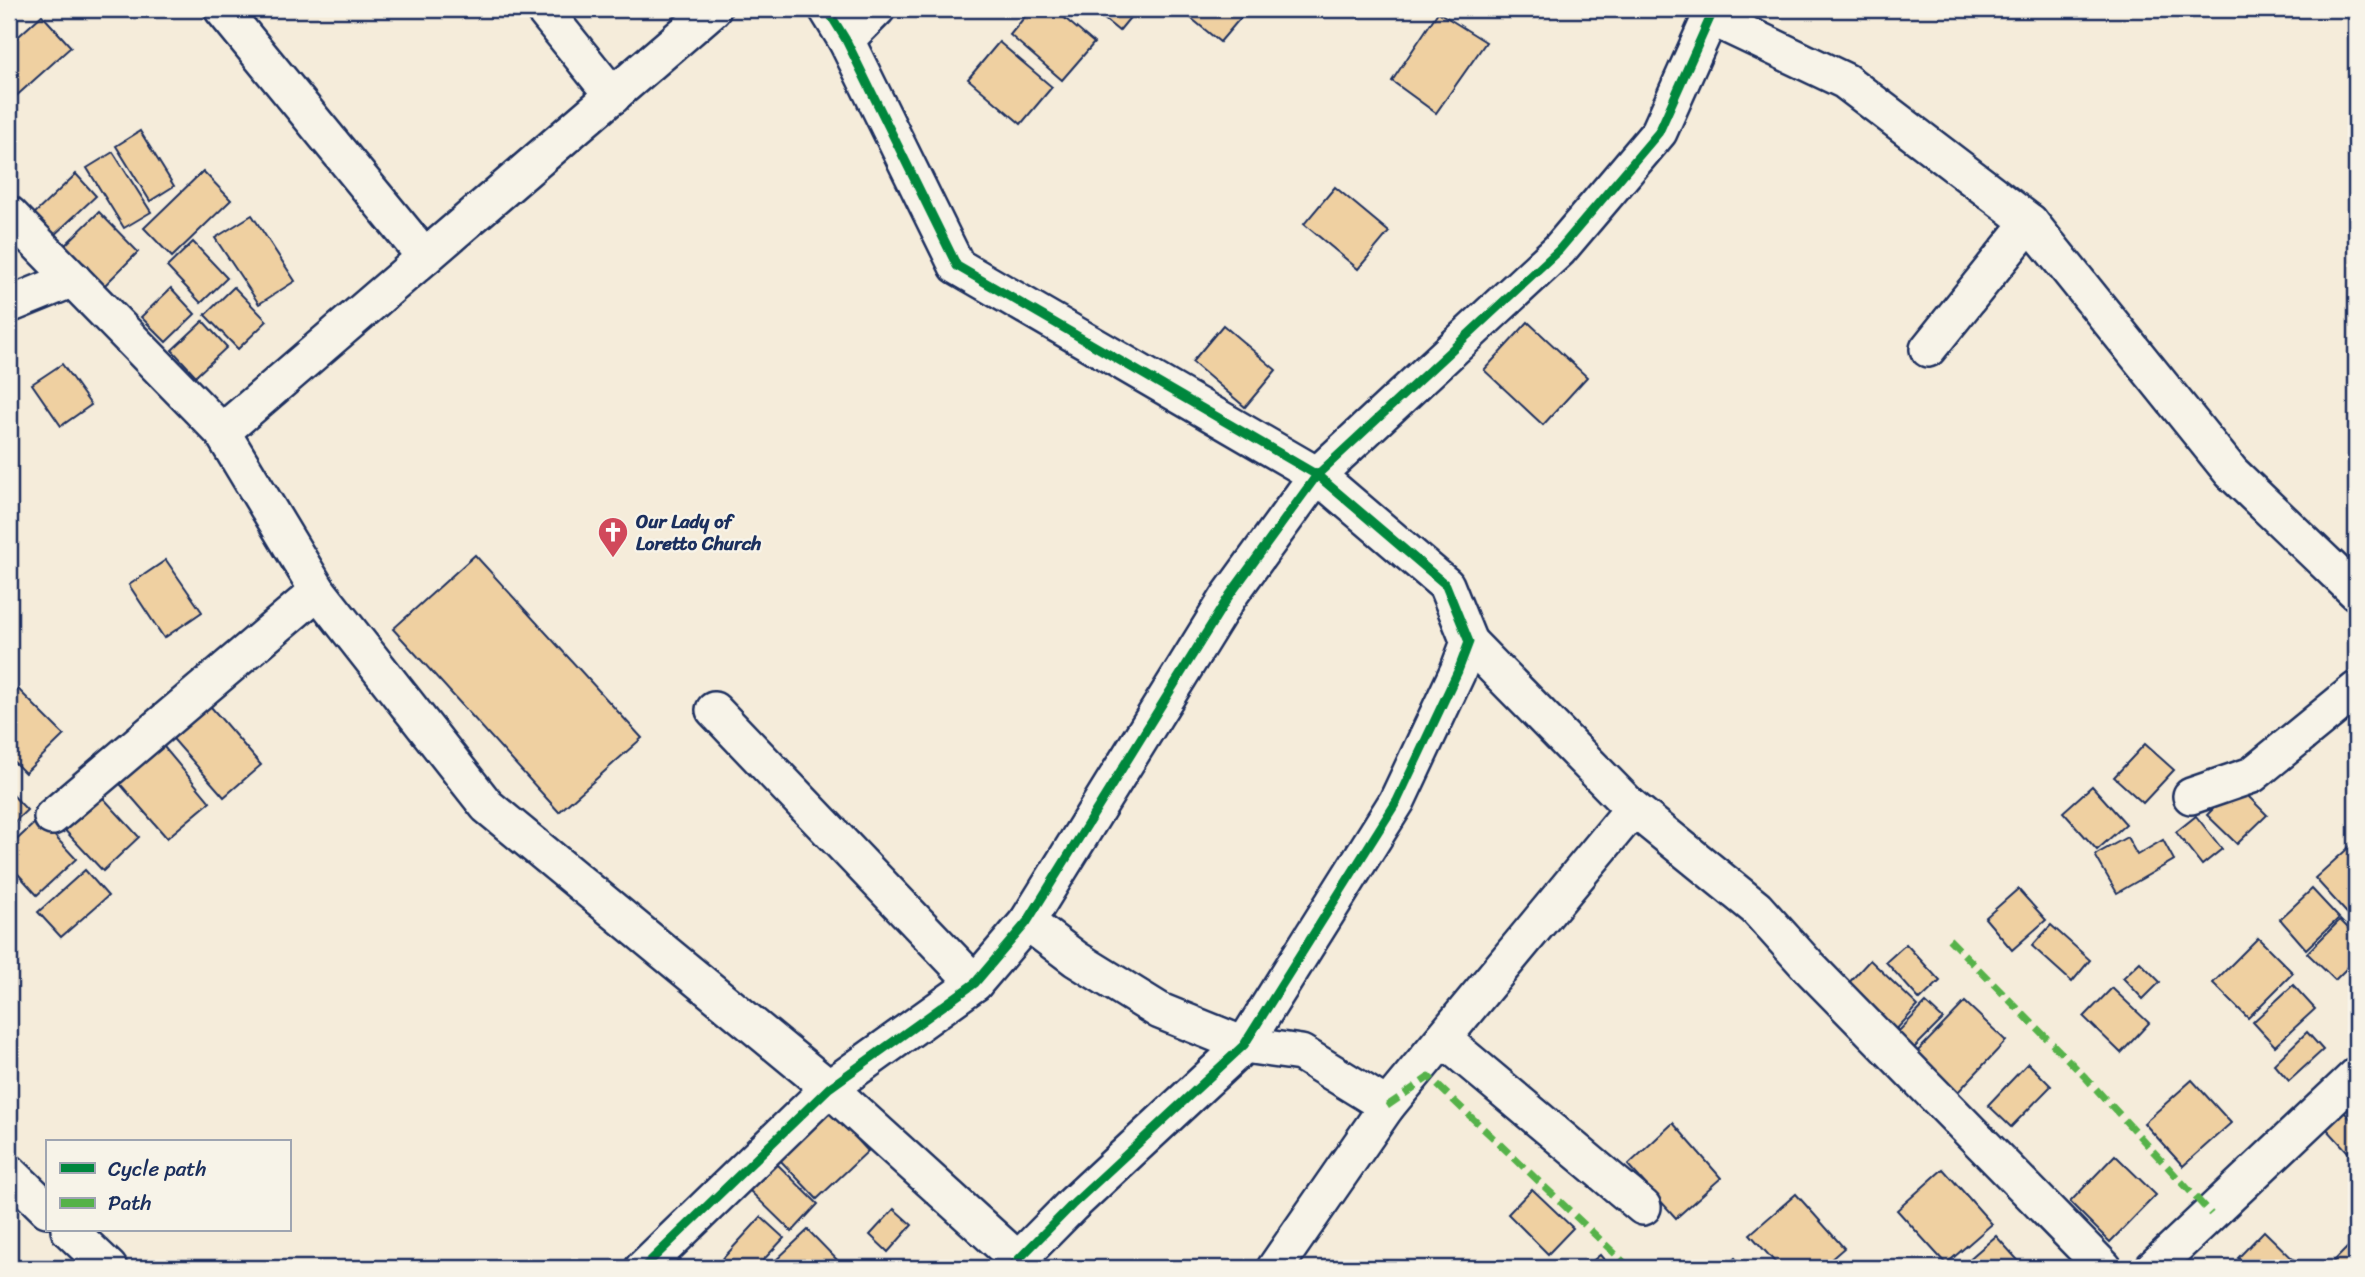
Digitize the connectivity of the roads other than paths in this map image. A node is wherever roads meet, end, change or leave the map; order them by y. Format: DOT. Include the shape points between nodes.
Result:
graph roads {
  1 [pos="222,9"];
  2 [pos="543,9"];
  3 [pos="713,9"];
  4 [pos="827,9"];
  5 [pos="877,9"];
  6 [pos="1712,13"];
  7 [pos="846,40"];
  8 [pos="612,96"];
  9 [pos="9,214"];
  10 [pos="2030,222"];
  11 [pos="425,257"];
  12 [pos="73,279"];
  13 [pos="9,305"];
  14 [pos="1928,349"];
  15 [pos="222,432"];
  16 [pos="1317,475"];
  17 [pos="318,591"];
  18 [pos="2356,592"];
  19 [pos="1469,642"];
  20 [pos="2356,690"];
  21 [pos="714,710"];
  22 [pos="2190,796"];
  23 [pos="1628,804"];
  24 [pos="52,817"];
  25 [pos="1027,922"];
  26 [pos="975,983"];
  27 [pos="1443,1039"];
  28 [pos="1244,1045"];
  29 [pos="2356,1076"];
  30 [pos="828,1088"];
  31 [pos="1387,1106"];
  32 [pos="9,1172"];
  33 [pos="46,1208"];
  34 [pos="1643,1208"];
  35 [pos="71,1232"];
  36 [pos="1018,1266"];
  37 [pos="109,1268"];
  38 [pos="643,1268"];
  39 [pos="1276,1268"];
  40 [pos="2104,1268"];
  41 [pos="2153,1268"];
  1 -- 11 [label="street"];
  2 -- 8 [label="street"];
  3 -- 8 [label="street"];
  4 -- 7 [label="street"];
  5 -- 7 [label="street"];
  6 -- 10 [label="street" via="1845,81"];
  6 -- 16 [label="street" via="1659,132 1559,250"];
  7 -- 16 [label="street" via="957,266"];
  8 -- 11 [label="street"];
  9 -- 12 [label="street"];
  10 -- 14 [label="street"];
  10 -- 18 [label="street" via="2231,472"];
  11 -- 15 [label="street"];
  12 -- 13 [label="street"];
  12 -- 15 [label="street"];
  15 -- 17 [label="street"];
  16 -- 19 [label="street" via="1446,585"];
  16 -- 25 [label="street" via="1229,596"];
  17 -- 24 [label="street"];
  17 -- 30 [label="street" via="487,806"];
  19 -- 23 [label="street"];
  19 -- 28 [label="street" via="1397,801"];
  20 -- 22 [label="street" via="2252,775"];
  21 -- 26 [label="street"];
  23 -- 27 [label="street" via="1631,811"];
  23 -- 40 [label="street" via="1756,908"];
  25 -- 26 [label="street"];
  25 -- 28 [label="street" via="1160,1011"];
  26 -- 30 [label="street"];
  27 -- 31 [label="street"];
  27 -- 34 [label="street"];
  28 -- 31 [label="street" via="1301,1054"];
  28 -- 36 [label="street" via="1072,1206"];
  29 -- 41 [label="street"];
  30 -- 36 [label="street"];
  30 -- 38 [label="street"];
  31 -- 39 [label="street"];
  32 -- 33 [label="street"];
  35 -- 37 [label="street"];
}
